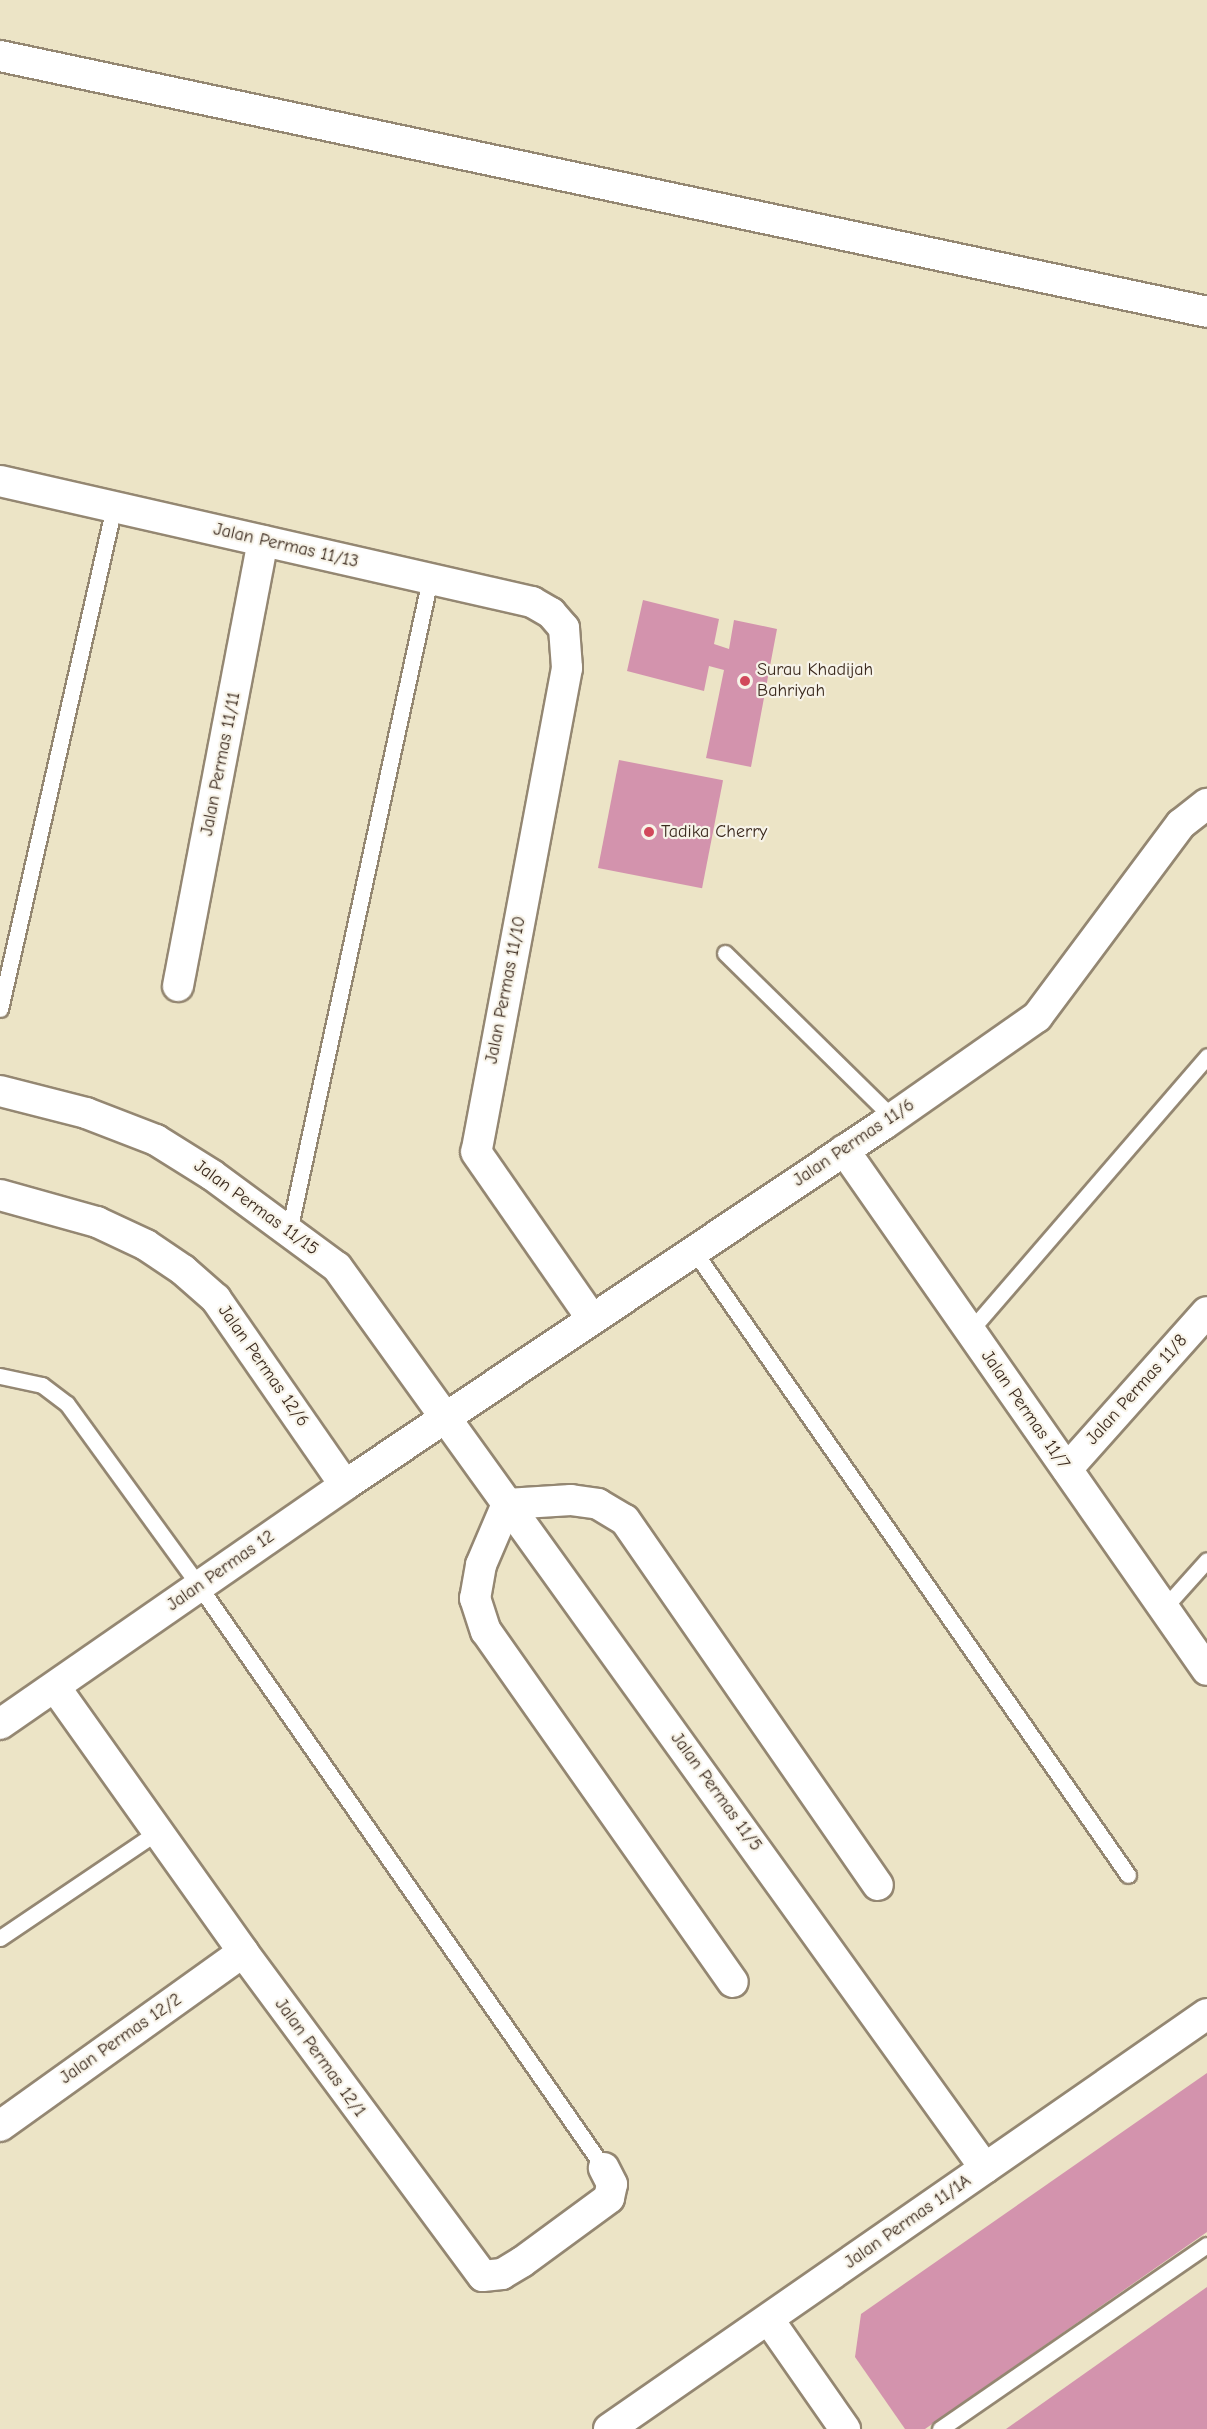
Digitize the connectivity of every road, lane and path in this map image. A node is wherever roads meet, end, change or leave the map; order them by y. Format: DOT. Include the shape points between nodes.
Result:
graph roads {
  1 [pos="0,56"];
  2 [pos="1207,312"];
  3 [pos="0,481"];
  4 [pos="114,507"];
  5 [pos="263,541"];
  6 [pos="430,579"];
  7 [pos="564,628"];
  8 [pos="1207,804"];
  9 [pos="725,953"];
  10 [pos="178,986"];
  11 [pos="0,1009"];
  12 [pos="1207,1056"];
  13 [pos="0,1091"];
  14 [pos="893,1118"];
  15 [pos="844,1150"];
  16 [pos="0,1195"];
  17 [pos="289,1231"];
  18 [pos="694,1251"];
  19 [pos="1207,1312"];
  20 [pos="592,1319"];
  21 [pos="970,1331"];
  22 [pos="0,1376"];
  23 [pos="443,1419"];
  24 [pos="1066,1469"];
  25 [pos="345,1485"];
  26 [pos="507,1504"];
  27 [pos="1207,1560"];
  28 [pos="199,1586"];
  29 [pos="1164,1608"];
  30 [pos="1207,1670"];
  31 [pos="54,1687"];
  32 [pos="0,1724"];
  33 [pos="157,1832"];
  34 [pos="1128,1875"];
  35 [pos="878,1885"];
  36 [pos="0,1938"];
  37 [pos="243,1952"];
  38 [pos="733,1982"];
  39 [pos="1207,2014"];
  40 [pos="0,2126"];
  41 [pos="985,2168"];
  42 [pos="604,2169"];
  43 [pos="1207,2245"];
  44 [pos="769,2320"];
  45 [pos="609,2429"];
  46 [pos="845,2429"];
  47 [pos="940,2429"];
  1 -- 2 [label="street"];
  3 -- 4 [label="street, Jalan Permas 11/13"];
  4 -- 5 [label="street, Jalan Permas 11/13"];
  4 -- 11 [label="lane"];
  5 -- 6 [label="street, Jalan Permas 11/13"];
  5 -- 10 [label="street, Jalan Permas 11/11"];
  6 -- 7 [label="street, Jalan Permas 11/13" via="532,602 551,613"];
  6 -- 17 [label="lane"];
  7 -- 20 [label="street, Jalan Permas 11/10" via="567,668 476,1152"];
  8 -- 14 [label="street, Jalan Permas 11/6" via="1181,824 1037,1017"];
  9 -- 14 [label="lane"];
  12 -- 21 [label="lane"];
  13 -- 17 [label="street, Jalan Permas 11/15" via="86,1113 156,1140 212,1174"];
  14 -- 15 [label="street, Jalan Permas 11/6"];
  15 -- 18 [label="street, Jalan Permas 11/6"];
  15 -- 21 [label="street, Jalan Permas 11/7"];
  16 -- 25 [label="street, Jalan Permas 12/6" via="97,1222 146,1245 183,1270 216,1299"];
  17 -- 23 [label="street, Jalan Permas 11/15" via="337,1267"];
  18 -- 20 [label="street, Jalan Permas 11/6"];
  18 -- 34 [label="lane"];
  19 -- 24 [label="street, Jalan Permas 11/8"];
  20 -- 23 [label="street, Jalan Permas 11/6"];
  21 -- 24 [label="street, Jalan Permas 11/7"];
  22 -- 28 [label="lane" via="42,1385 67,1404"];
  23 -- 25 [label="street, Jalan Permas 12"];
  23 -- 26 [label="street, Jalan Permas 11/5"];
  24 -- 29 [label="street, Jalan Permas 11/7"];
  25 -- 28 [label="street, Jalan Permas 12"];
  26 -- 35 [label="street" via="571,1500 598,1504 626,1520"];
  26 -- 38 [label="street" via="481,1566 474,1598 486,1631"];
  26 -- 41 [label="street, Jalan Permas 11/5"];
  27 -- 29 [label="lane"];
  28 -- 31 [label="street, Jalan Permas 12"];
  28 -- 42 [label="lane"];
  29 -- 30 [label="street, Jalan Permas 11/7"];
  31 -- 32 [label="street, Jalan Permas 12"];
  31 -- 33 [label="street, Jalan Permas 12/1"];
  33 -- 36 [label="lane"];
  33 -- 37 [label="street, Jalan Permas 12/1"];
  37 -- 40 [label="street, Jalan Permas 12/2"];
  37 -- 42 [label="street, Jalan Permas 12/1" via="483,2276 502,2274 522,2262 609,2198 612,2184"];
  39 -- 41 [label="street, Jalan Permas 11/1A"];
  41 -- 44 [label="street, Jalan Permas 11/1A"];
  43 -- 47 [label="lane"];
  44 -- 45 [label="street, Jalan Permas 11/1A"];
  44 -- 46 [label="street"];
}
